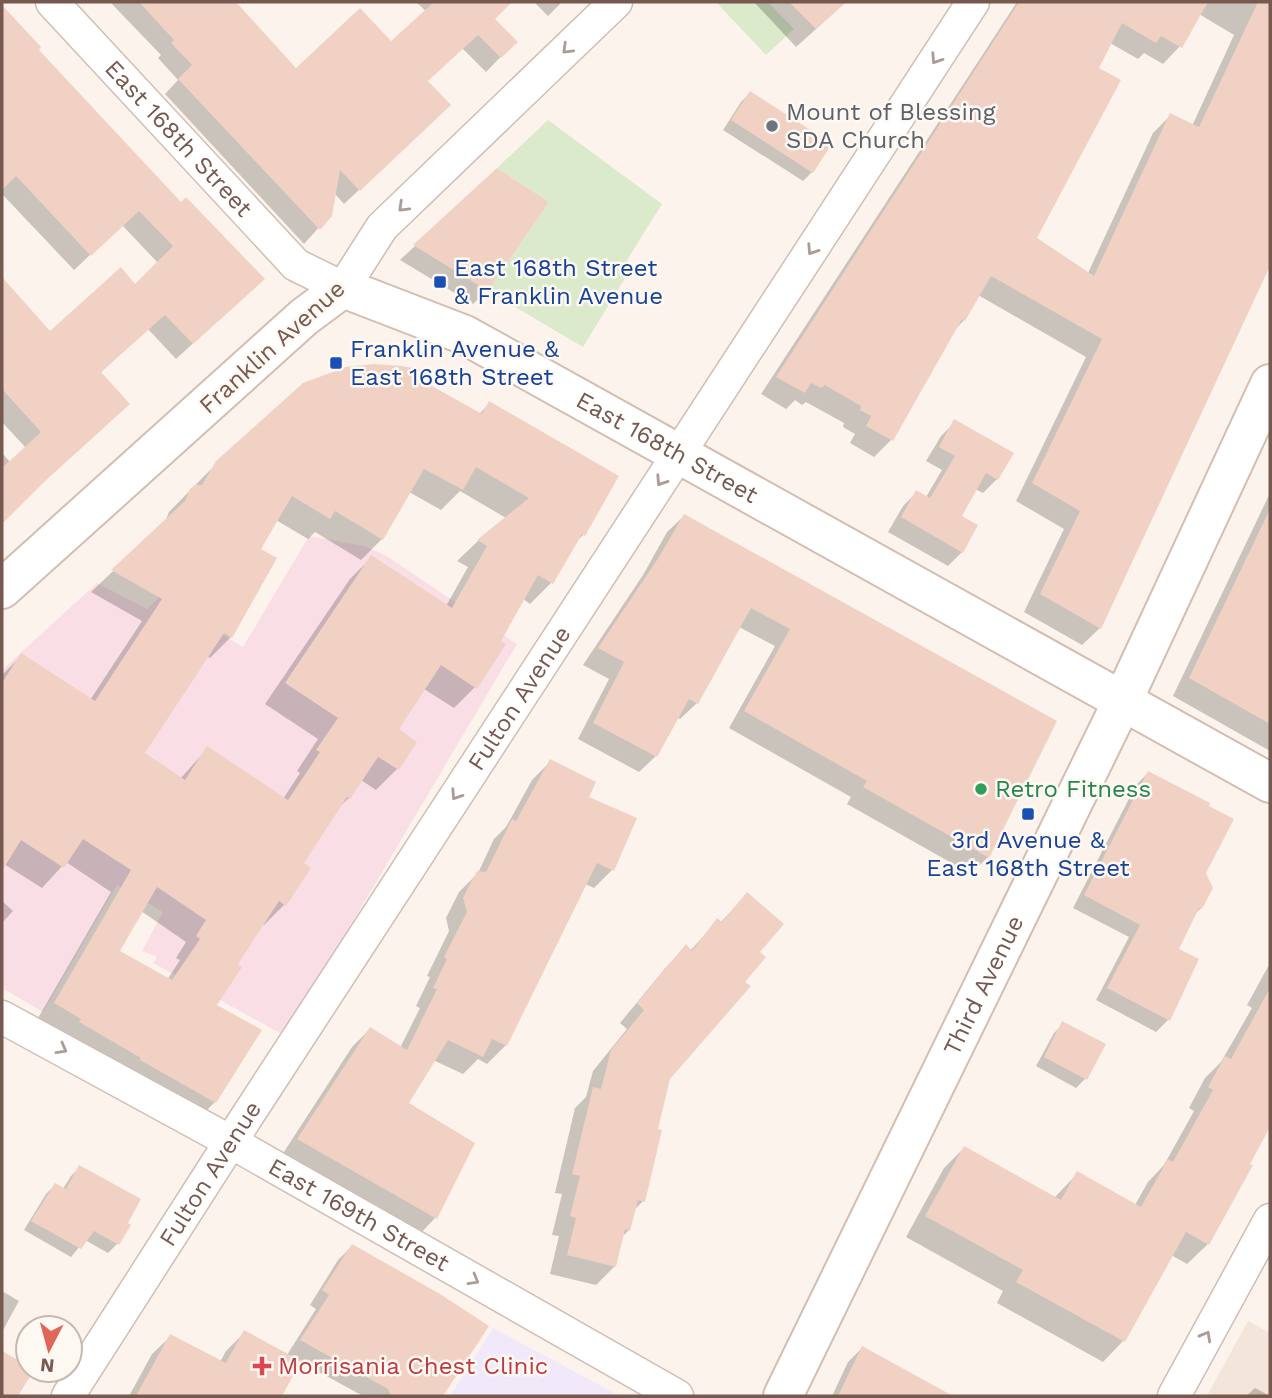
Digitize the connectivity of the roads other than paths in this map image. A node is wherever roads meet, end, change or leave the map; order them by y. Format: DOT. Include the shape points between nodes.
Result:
graph roads {
  1 [pos="52,2"];
  2 [pos="616,2"];
  3 [pos="973,2"];
  4 [pos="343,288"];
  5 [pos="1270,384"];
  6 [pos="680,453"];
  7 [pos="2,589"];
  8 [pos="1123,700"];
  9 [pos="1270,783"];
  10 [pos="2,1017"];
  11 [pos="230,1142"];
  12 [pos="1270,1220"];
  13 [pos="68,1396"];
  14 [pos="677,1396"];
  15 [pos="783,1396"];
  16 [pos="1174,1396"];
  1 -- 4 [label="street, East 168th Street" via="296,265"];
  2 -- 4 [label="street, Franklin Avenue, one-way" via="382,227"];
  3 -- 6 [label="street, Fulton Avenue, one-way"];
  4 -- 6 [label="street, East 168th Street" via="465,335"];
  4 -- 7 [label="street, Franklin Avenue" via="304,317"];
  5 -- 8 [label="street, Third Avenue"];
  6 -- 8 [label="street, East 168th Street"];
  6 -- 11 [label="street, Fulton Avenue, one-way"];
  8 -- 9 [label="street, East 168th Street"];
  8 -- 15 [label="street, Third Avenue"];
  10 -- 11 [label="street, East 169th Street, one-way"];
  11 -- 13 [label="street, Fulton Avenue"];
  11 -- 14 [label="street, East 169th Street, one-way"];
  16 -- 12 [label="street, one-way"];
}
